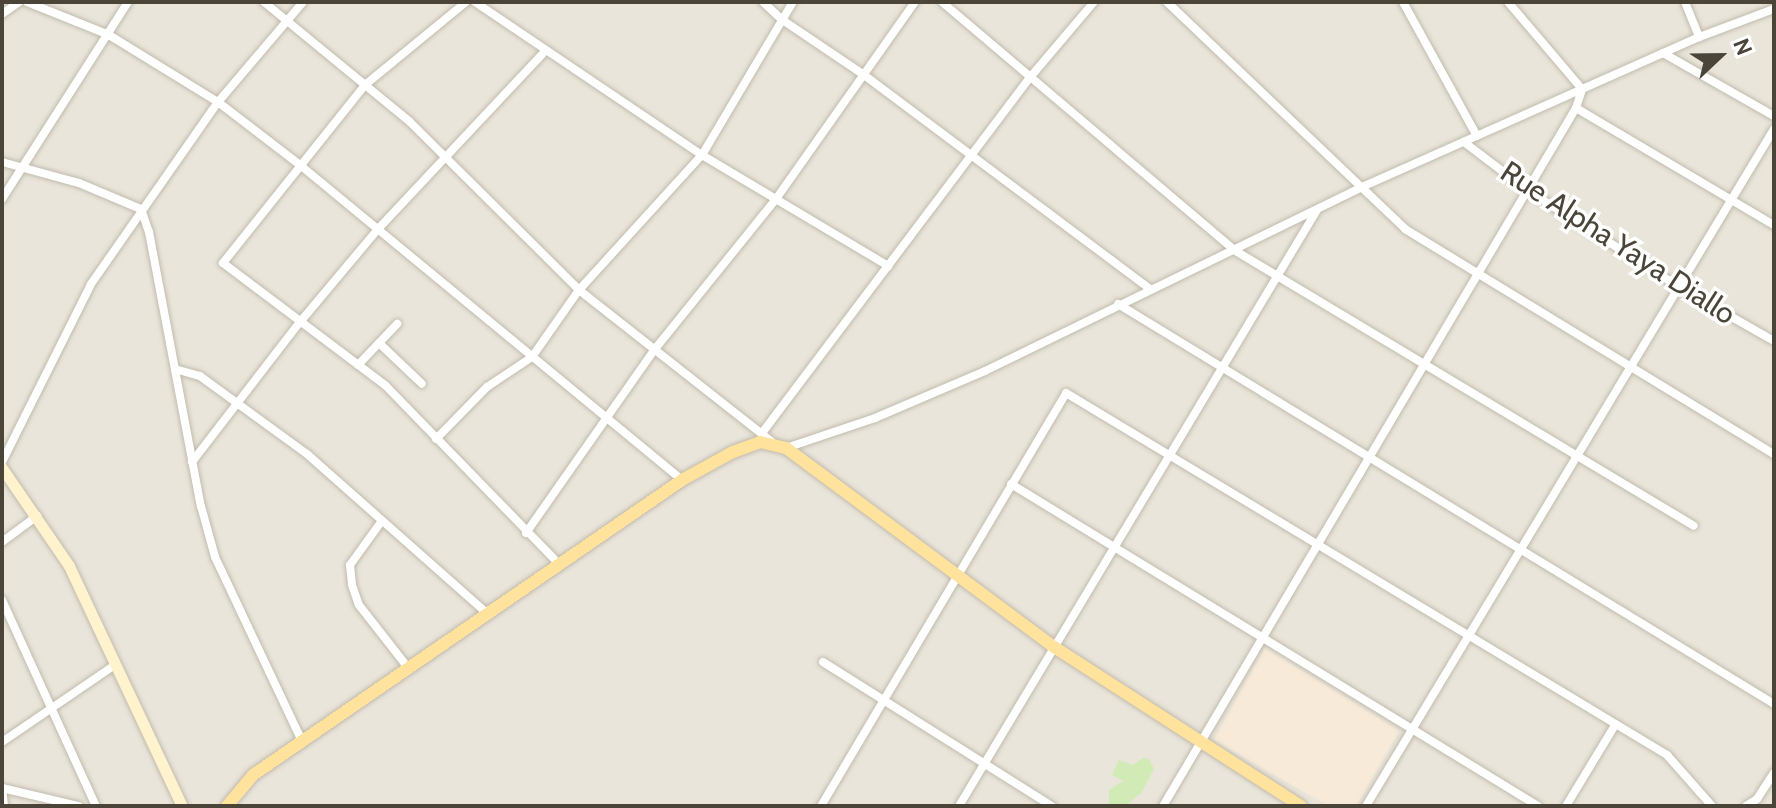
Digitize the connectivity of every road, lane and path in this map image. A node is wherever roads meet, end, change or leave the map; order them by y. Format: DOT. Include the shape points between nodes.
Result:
graph roads {
  1 [pos="19,2"];
  2 [pos="27,2"];
  3 [pos="128,2"];
  4 [pos="264,2"];
  5 [pos="303,2"];
  6 [pos="466,2"];
  7 [pos="475,2"];
  8 [pos="763,2"];
  9 [pos="793,2"];
  10 [pos="915,2"];
  11 [pos="942,2"];
  12 [pos="1094,2"];
  13 [pos="1403,2"];
  14 [pos="1508,2"];
  15 [pos="1685,2"];
  16 [pos="1174,4"];
  17 [pos="1774,9"];
  18 [pos="2,14"];
  19 [pos="781,19"];
  20 [pos="289,20"];
  21 [pos="109,35"];
  22 [pos="1699,37"];
  23 [pos="545,51"];
  24 [pos="1663,53"];
  25 [pos="864,75"];
  26 [pos="1032,75"];
  27 [pos="365,85"];
  28 [pos="1582,89"];
  29 [pos="218,102"];
  30 [pos="1576,108"];
  31 [pos="1774,116"];
  32 [pos="1774,129"];
  33 [pos="1477,136"];
  34 [pos="1464,142"];
  35 [pos="973,154"];
  36 [pos="702,155"];
  37 [pos="445,156"];
  38 [pos="2,162"];
  39 [pos="300,165"];
  40 [pos="22,166"];
  41 [pos="1362,187"];
  42 [pos="1527,190"];
  43 [pos="2,199"];
  44 [pos="776,199"];
  45 [pos="1731,200"];
  46 [pos="1318,208"];
  47 [pos="141,209"];
  48 [pos="1774,225"];
  49 [pos="378,229"];
  50 [pos="1234,250"];
  51 [pos="888,266"];
  52 [pos="1478,274"];
  53 [pos="1277,277"];
  54 [pos="1679,287"];
  55 [pos="1150,289"];
  56 [pos="579,290"];
  57 [pos="1118,304"];
  58 [pos="300,322"];
  59 [pos="397,324"];
  60 [pos="1774,341"];
  61 [pos="379,343"];
  62 [pos="655,349"];
  63 [pos="532,357"];
  64 [pos="358,365"];
  65 [pos="1424,365"];
  66 [pos="1630,366"];
  67 [pos="1222,368"];
  68 [pos="175,369"];
  69 [pos="422,384"];
  70 [pos="239,401"];
  71 [pos="606,419"];
  72 [pos="767,438"];
  73 [pos="436,439"];
  74 [pos="786,448"];
  75 [pos="1774,454"];
  76 [pos="1169,455"];
  77 [pos="1575,456"];
  78 [pos="1370,458"];
  79 [pos="2,462"];
  80 [pos="192,462"];
  81 [pos="2,468"];
  82 [pos="682,480"];
  83 [pos="1011,484"];
  84 [pos="37,516"];
  85 [pos="381,522"];
  86 [pos="1694,526"];
  87 [pos="526,533"];
  88 [pos="2,542"];
  89 [pos="1318,545"];
  90 [pos="1113,547"];
  91 [pos="1520,549"];
  92 [pos="561,565"];
  93 [pos="958,578"];
  94 [pos="2,600"];
  95 [pos="489,615"];
  96 [pos="1468,635"];
  97 [pos="1263,638"];
  98 [pos="1054,647"];
  99 [pos="823,662"];
  100 [pos="115,665"];
  101 [pos="409,669"];
  102 [pos="885,702"];
  103 [pos="1774,704"];
  104 [pos="50,710"];
  105 [pos="1615,725"];
  106 [pos="1411,729"];
  107 [pos="302,741"];
  108 [pos="2,742"];
  109 [pos="1201,743"];
  110 [pos="985,764"];
  111 [pos="1774,773"];
  112 [pos="1766,785"];
  113 [pos="1774,794"];
  114 [pos="4,806"];
  115 [pos="79,806"];
  116 [pos="96,806"];
  117 [pos="182,806"];
  118 [pos="227,806"];
  119 [pos="822,806"];
  120 [pos="959,806"];
  121 [pos="1052,806"];
  122 [pos="1163,806"];
  123 [pos="1301,806"];
  124 [pos="1366,806"];
  125 [pos="1538,806"];
  126 [pos="1566,806"];
  127 [pos="1712,806"];
  128 [pos="1746,806"];
  1 -- 18 [label="street"];
  2 -- 21 [label="street"];
  3 -- 21 [label="street"];
  4 -- 20 [label="street"];
  5 -- 20 [label="street"];
  6 -- 27 [label="street"];
  7 -- 23 [label="street"];
  8 -- 19 [label="street"];
  9 -- 19 [label="street"];
  10 -- 25 [label="street"];
  11 -- 26 [label="street"];
  12 -- 26 [label="street"];
  13 -- 33 [label="street"];
  14 -- 28 [label="street"];
  15 -- 22 [label="street"];
  16 -- 41 [label="street"];
  17 -- 22 [label="street"];
  19 -- 25 [label="street"];
  19 -- 36 [label="street"];
  20 -- 27 [label="street"];
  20 -- 29 [label="street"];
  21 -- 29 [label="street"];
  21 -- 40 [label="street"];
  22 -- 24 [label="street"];
  23 -- 36 [label="street"];
  23 -- 37 [label="street"];
  24 -- 28 [label="street"];
  24 -- 31 [label="street"];
  25 -- 35 [label="street"];
  25 -- 44 [label="street"];
  26 -- 35 [label="street"];
  26 -- 50 [label="street"];
  27 -- 37 [label="street"];
  27 -- 39 [label="street"];
  28 -- 30 [label="street"];
  28 -- 33 [label="street"];
  29 -- 39 [label="street"];
  29 -- 47 [label="street"];
  30 -- 42 [label="street"];
  30 -- 45 [label="street"];
  32 -- 45 [label="street"];
  33 -- 34 [label="street"];
  34 -- 41 [label="street"];
  34 -- 42 [label="street, Rue Alpha Yaya Diallo"];
  35 -- 51 [label="street"];
  35 -- 55 [label="street"];
  36 -- 44 [label="street"];
  36 -- 56 [label="street"];
  37 -- 49 [label="street"];
  37 -- 56 [label="street"];
  38 -- 40 [label="street"];
  39 -- 49 [label="street"];
  39 -- 58 [label="street" via="223,263"];
  40 -- 43 [label="street"];
  40 -- 47 [label="street"];
  41 -- 46 [label="street"];
  41 -- 52 [label="street" via="1405,229"];
  42 -- 52 [label="street"];
  42 -- 54 [label="street, Rue Alpha Yaya Diallo"];
  44 -- 51 [label="street"];
  44 -- 62 [label="street"];
  45 -- 48 [label="street"];
  45 -- 54 [label="street"];
  46 -- 50 [label="street"];
  46 -- 53 [label="street"];
  47 -- 68 [label="street"];
  47 -- 79 [label="street" via="91,284"];
  49 -- 58 [label="street"];
  49 -- 63 [label="street"];
  50 -- 53 [label="street"];
  50 -- 55 [label="street"];
  51 -- 72 [label="street"];
  52 -- 65 [label="street"];
  52 -- 66 [label="street"];
  53 -- 65 [label="street"];
  53 -- 67 [label="street"];
  54 -- 60 [label="street, Rue Alpha Yaya Diallo"];
  54 -- 66 [label="street"];
  55 -- 57 [label="street"];
  56 -- 62 [label="street"];
  56 -- 63 [label="street"];
  57 -- 67 [label="street"];
  57 -- 74 [label="street" via="985,371 875,418"];
  58 -- 64 [label="street"];
  58 -- 70 [label="street"];
  59 -- 61 [label="street"];
  61 -- 64 [label="street"];
  61 -- 69 [label="street"];
  62 -- 71 [label="street"];
  62 -- 72 [label="street"];
  63 -- 71 [label="street"];
  63 -- 73 [label="street" via="487,387"];
  64 -- 73 [label="street" via="386,386"];
  65 -- 77 [label="street"];
  65 -- 78 [label="street"];
  66 -- 75 [label="street"];
  66 -- 77 [label="street"];
  67 -- 76 [label="street"];
  67 -- 78 [label="street"];
  68 -- 70 [label="street" via="200,376"];
  68 -- 80 [label="street"];
  70 -- 80 [label="street"];
  70 -- 85 [label="street"];
  71 -- 82 [label="street"];
  71 -- 87 [label="street"];
  72 -- 74 [label="main road"];
  72 -- 82 [label="main road"];
  73 -- 87 [label="street"];
  74 -- 93 [label="main road"];
  76 -- 83 [label="street" via="1066,393"];
  76 -- 89 [label="street"];
  76 -- 90 [label="street"];
  77 -- 86 [label="street"];
  77 -- 91 [label="street"];
  78 -- 89 [label="street"];
  78 -- 91 [label="street"];
  80 -- 107 [label="street" via="215,557"];
  81 -- 84 [label="street"];
  82 -- 92 [label="main road"];
  83 -- 90 [label="street"];
  83 -- 93 [label="street"];
  84 -- 88 [label="street"];
  84 -- 100 [label="street" via="69,566"];
  85 -- 95 [label="street"];
  85 -- 101 [label="street" via="350,565 352,585 359,605"];
  87 -- 92 [label="street"];
  89 -- 96 [label="street"];
  89 -- 97 [label="street"];
  90 -- 97 [label="street"];
  90 -- 98 [label="street"];
  91 -- 96 [label="street"];
  91 -- 103 [label="street"];
  92 -- 95 [label="main road"];
  93 -- 98 [label="main road"];
  93 -- 102 [label="street"];
  94 -- 104 [label="street"];
  95 -- 101 [label="main road"];
  96 -- 105 [label="street"];
  96 -- 106 [label="street"];
  97 -- 106 [label="street"];
  97 -- 109 [label="street"];
  98 -- 109 [label="main road"];
  98 -- 110 [label="street"];
  99 -- 102 [label="street"];
  100 -- 104 [label="street"];
  100 -- 117 [label="street"];
  101 -- 107 [label="main road"];
  102 -- 110 [label="street"];
  102 -- 119 [label="street"];
  104 -- 108 [label="street"];
  104 -- 116 [label="street"];
  105 -- 126 [label="street"];
  105 -- 127 [label="street" via="1667,755"];
  106 -- 124 [label="street"];
  106 -- 125 [label="street"];
  107 -- 118 [label="main road" via="253,775"];
  109 -- 122 [label="street"];
  109 -- 123 [label="main road"];
  110 -- 120 [label="street"];
  110 -- 121 [label="street"];
  111 -- 112 [label="street"];
  112 -- 113 [label="street"];
  112 -- 128 [label="street"];
  114 -- 115 [label="street" via="2,788"];
}
